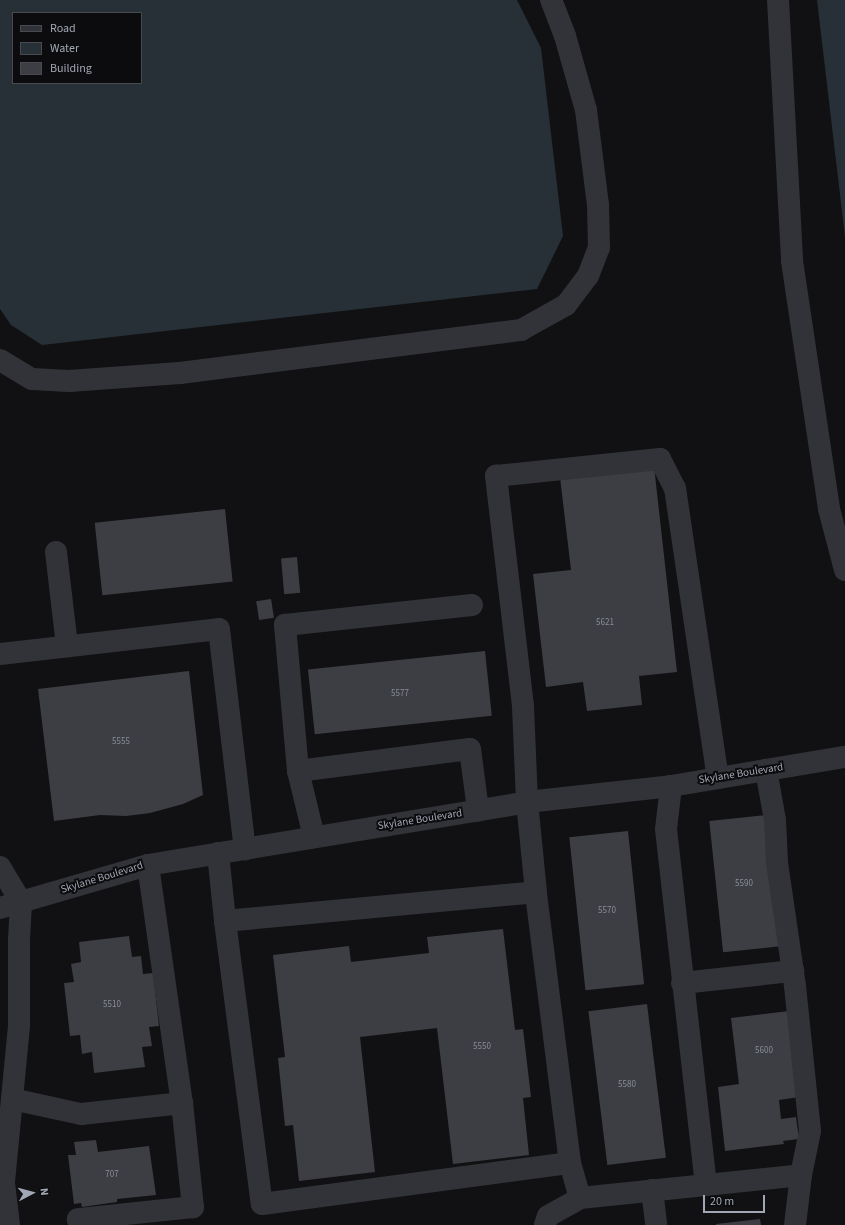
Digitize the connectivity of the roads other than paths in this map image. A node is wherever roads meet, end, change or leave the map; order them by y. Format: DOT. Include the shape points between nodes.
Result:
graph roads {
  1 [pos="551,0"];
  2 [pos="778,0"];
  3 [pos="0,360"];
  4 [pos="56,552"];
  5 [pos="845,570"];
  6 [pos="472,605"];
  7 [pos="67,646"];
  8 [pos="0,654"];
  9 [pos="845,757"];
  10 [pos="766,770"];
  11 [pos="298,771"];
  12 [pos="718,778"];
  13 [pos="671,786"];
  14 [pos="528,802"];
  15 [pos="478,810"];
  16 [pos="314,837"];
  17 [pos="245,849"];
  18 [pos="218,853"];
  19 [pos="148,864"];
  20 [pos="0,867"];
  21 [pos="536,892"];
  22 [pos="21,902"];
  23 [pos="0,908"];
  24 [pos="225,921"];
  25 [pos="793,971"];
  26 [pos="682,983"];
  27 [pos="12,1099"];
  28 [pos="182,1103"];
  29 [pos="570,1163"];
  30 [pos="801,1175"];
  31 [pos="706,1185"];
  32 [pos="652,1190"];
  33 [pos="580,1198"];
  34 [pos="78,1219"];
  35 [pos="9,1225"];
  36 [pos="545,1225"];
  37 [pos="656,1225"];
  38 [pos="795,1225"];
  1 -- 3 [label="street" via="586,110 598,205 599,248 588,276 566,305 521,330 180,373 69,381 32,379"];
  2 -- 5 [label="street" via="792,261 829,509"];
  4 -- 7 [label="street"];
  6 -- 11 [label="street" via="285,626"];
  7 -- 8 [label="street"];
  7 -- 17 [label="street" via="219,629"];
  9 -- 10 [label="street, Skylane Boulevard"];
  10 -- 12 [label="street, Skylane Boulevard"];
  10 -- 25 [label="street" via="775,820 777,862"];
  11 -- 15 [label="street" via="470,749"];
  11 -- 16 [label="street"];
  12 -- 13 [label="street, Skylane Boulevard"];
  12 -- 14 [label="street" via="675,488 660,459 496,476 523,706"];
  13 -- 14 [label="street, Skylane Boulevard"];
  13 -- 26 [label="street" via="666,830"];
  14 -- 15 [label="street, Skylane Boulevard"];
  14 -- 21 [label="street"];
  15 -- 16 [label="street, Skylane Boulevard"];
  16 -- 17 [label="street, Skylane Boulevard"];
  17 -- 18 [label="street, Skylane Boulevard"];
  18 -- 19 [label="street, Skylane Boulevard"];
  18 -- 24 [label="street"];
  19 -- 22 [label="street, Skylane Boulevard"];
  19 -- 28 [label="street"];
  20 -- 22 [label="street"];
  21 -- 24 [label="street"];
  21 -- 29 [label="street"];
  22 -- 23 [label="street, Skylane Boulevard"];
  22 -- 27 [label="street" via="18,940 19,1026"];
  24 -- 29 [label="street" via="262,1204"];
  25 -- 26 [label="street"];
  25 -- 30 [label="street" via="810,1131"];
  26 -- 31 [label="street"];
  27 -- 28 [label="street" via="81,1114"];
  27 -- 35 [label="street" via="4,1183"];
  28 -- 34 [label="street" via="193,1207"];
  29 -- 33 [label="street"];
  30 -- 31 [label="street"];
  30 -- 38 [label="street"];
  31 -- 32 [label="street"];
  32 -- 33 [label="street"];
  32 -- 37 [label="street"];
  33 -- 36 [label="street" via="548,1216"];
}
